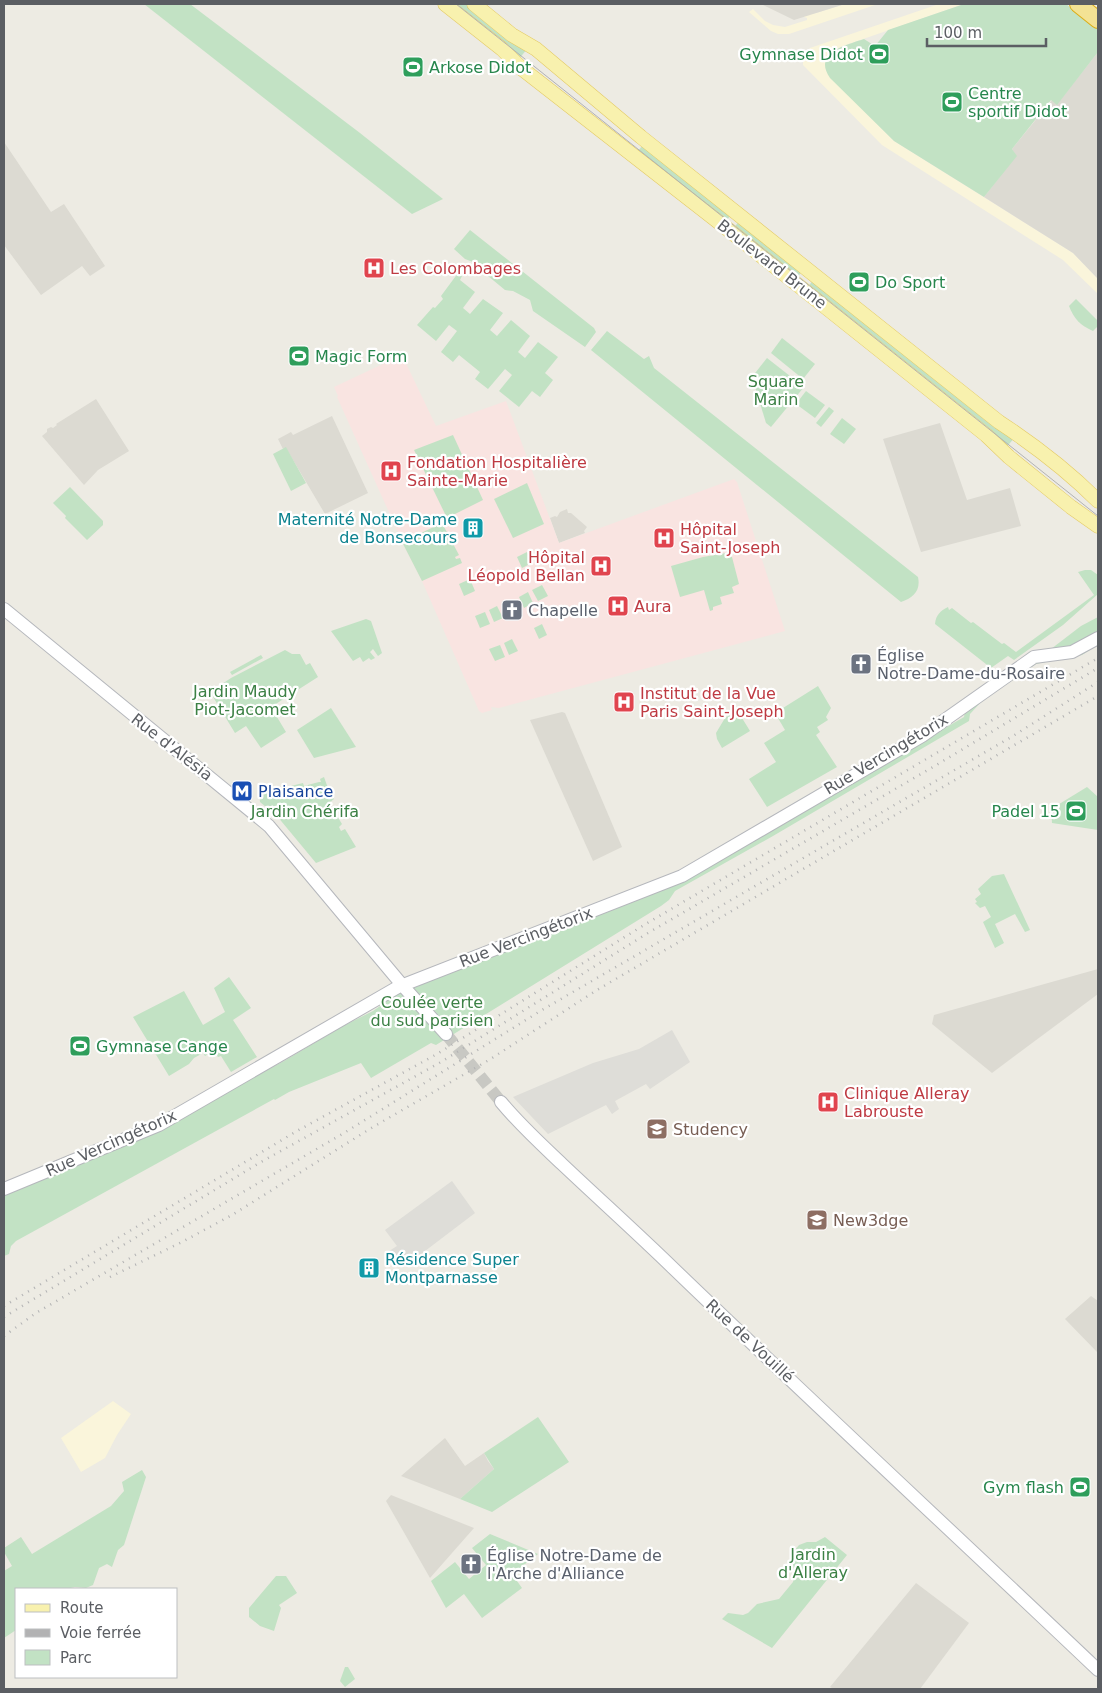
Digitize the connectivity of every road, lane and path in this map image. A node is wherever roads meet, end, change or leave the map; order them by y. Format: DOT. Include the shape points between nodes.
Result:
graph roads {
  1 [pos="445,4"];
  2 [pos="474,4"];
  3 [pos="1078,4"];
  4 [pos="1098,20"];
  5 [pos="1098,501"];
  6 [pos="1098,526"];
  7 [pos="4,609"];
  8 [pos="1098,638"];
  9 [pos="402,986"];
  10 [pos="446,1034"];
  11 [pos="501,1102"];
  12 [pos="4,1189"];
  13 [pos="1098,1670"];
  1 -- 6 [label="main road, Boulevard Brune" via="521,68"];
  2 -- 5 [label="main road, Boulevard Brune" via="999,422 1082,484"];
  3 -- 4 [label="highway"];
  7 -- 9 [label="main road, Rue d'Alésia" via="269,826"];
  8 -- 9 [label="main road, Rue Vercingétorix" via="1072,652 1034,657 922,736 682,876"];
  9 -- 10 [label="main road, Rue d'Alésia"];
  9 -- 12 [label="main road, Rue Vercingétorix" via="159,1125"];
  11 -- 13 [label="main road, Rue de Vouillé" via="574,1176"];
}
